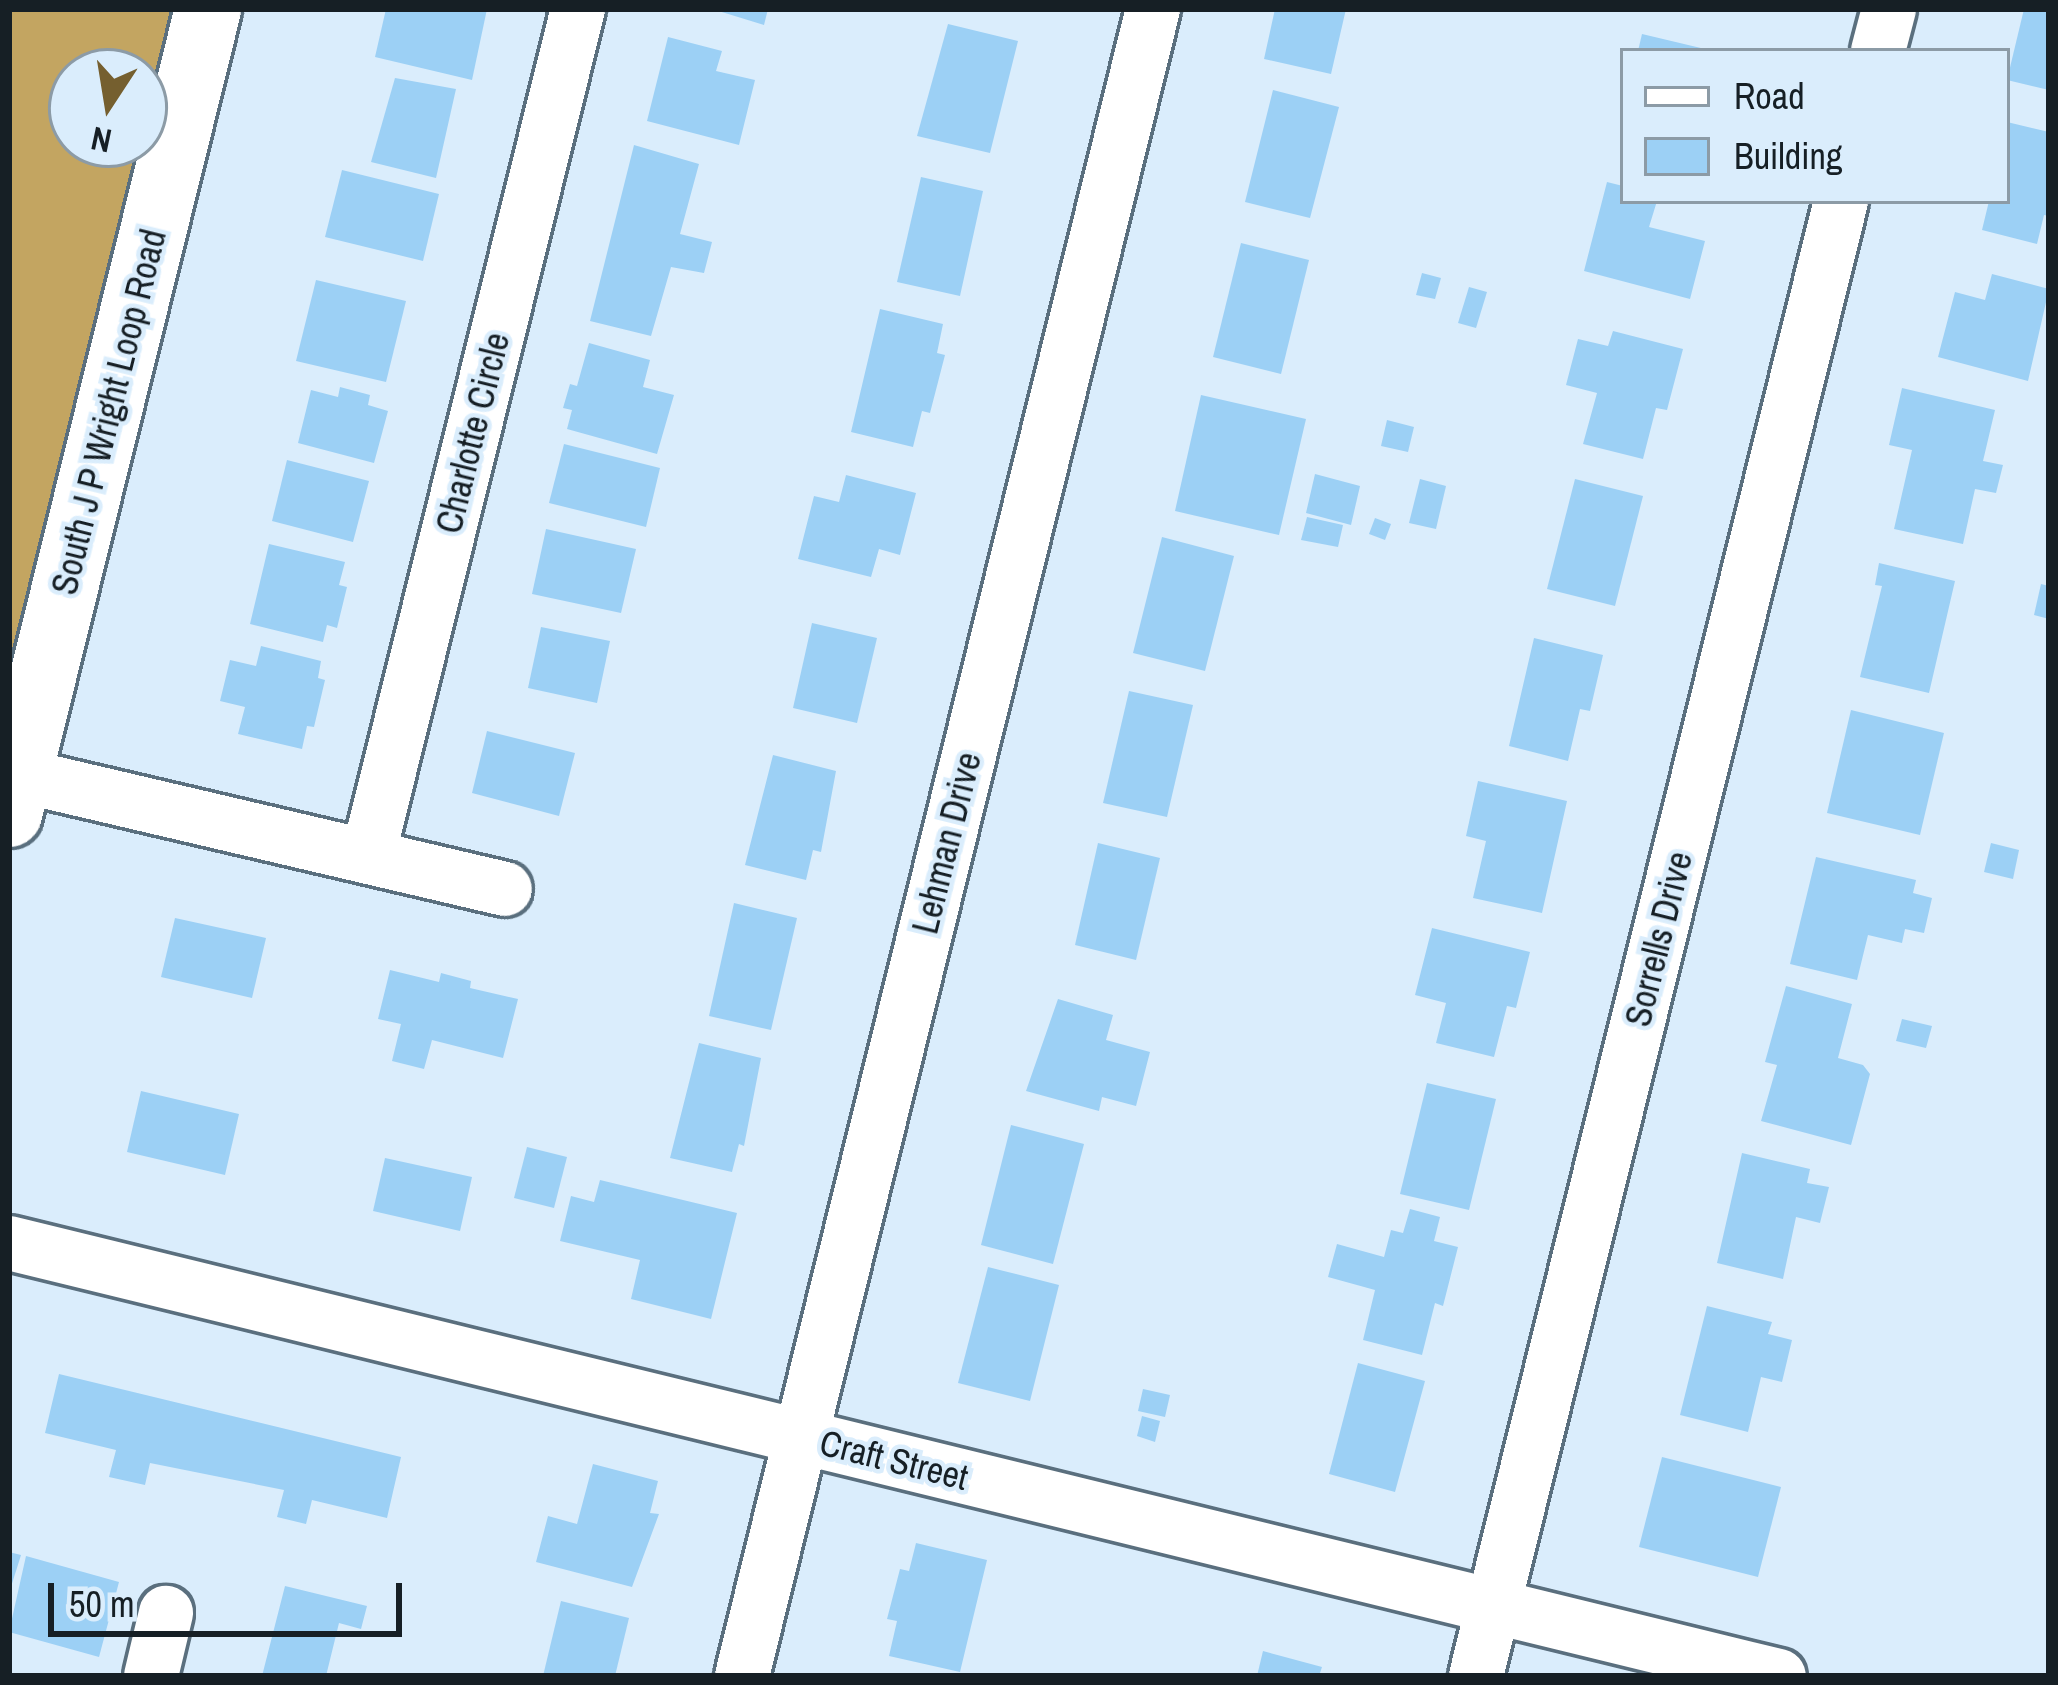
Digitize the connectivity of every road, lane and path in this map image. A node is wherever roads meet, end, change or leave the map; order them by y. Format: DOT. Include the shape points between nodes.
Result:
graph roads {
  1 [pos="208,9"];
  2 [pos="578,9"];
  3 [pos="1153,9"];
  4 [pos="1889,9"];
  5 [pos="1880,48"];
  6 [pos="1840,204"];
  7 [pos="14,795"];
  8 [pos="368,856"];
  9 [pos="506,889"];
  10 [pos="9,1243"];
  11 [pos="801,1437"];
  12 [pos="1493,1606"];
  13 [pos="166,1613"];
  14 [pos="151,1676"];
  15 [pos="742,1676"];
  16 [pos="1476,1676"];
  17 [pos="1780,1676"];
  1 -- 7 [label="main road, South J P Wright Loop Road"];
  2 -- 8 [label="street, Charlotte Circle"];
  3 -- 11 [label="street, Lehman Drive"];
  4 -- 5 [label="street"];
  6 -- 12 [label="street, Sorrells Drive"];
  7 -- 8 [label="street"];
  8 -- 9 [label="street"];
  10 -- 11 [label="street, Craft Street"];
  11 -- 12 [label="street, Craft Street"];
  11 -- 15 [label="street, Lehman Drive"];
  12 -- 16 [label="street, Sorrells Drive"];
  12 -- 17 [label="street, Craft Street"];
  13 -- 14 [label="street"];
}
